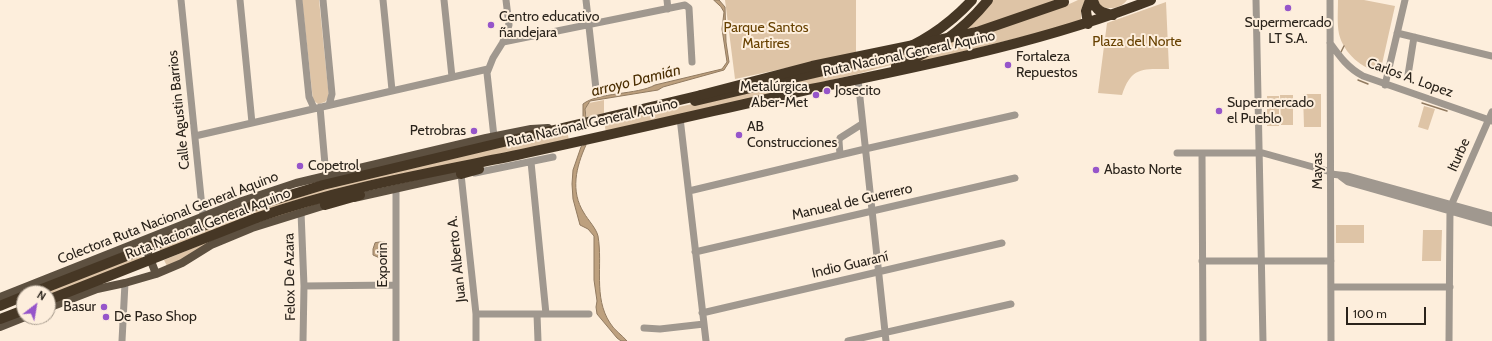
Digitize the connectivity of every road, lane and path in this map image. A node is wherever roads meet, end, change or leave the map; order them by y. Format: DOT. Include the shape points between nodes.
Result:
graph roads {
  1 [pos="181,0"];
  2 [pos="240,0"];
  3 [pos="299,0"];
  4 [pos="323,0"];
  5 [pos="383,0"];
  6 [pos="444,0"];
  7 [pos="506,0"];
  8 [pos="586,0"];
  9 [pos="667,0"];
  10 [pos="972,0"];
  11 [pos="988,0"];
  12 [pos="1092,0"];
  13 [pos="1132,0"];
  14 [pos="1151,0"];
  15 [pos="1256,0"];
  16 [pos="1330,0"];
  17 [pos="1405,0"];
  18 [pos="1066,1"];
  19 [pos="668,9"];
  20 [pos="1126,10"];
  21 [pos="1113,15"];
  22 [pos="1088,24"];
  23 [pos="589,25"];
  24 [pos="1397,33"];
  25 [pos="1414,37"];
  26 [pos="503,42"];
  27 [pos="1330,44"];
  28 [pos="1492,56"];
  29 [pos="692,62"];
  30 [pos="488,69"];
  31 [pos="1408,75"];
  32 [pos="452,76"];
  33 [pos="860,79"];
  34 [pos="1385,85"];
  35 [pos="596,89"];
  36 [pos="392,90"];
  37 [pos="329,105"];
  38 [pos="659,106"];
  39 [pos="317,108"];
  40 [pos="1492,112"];
  41 [pos="1015,116"];
  42 [pos="680,118"];
  43 [pos="1490,120"];
  44 [pos="252,123"];
  45 [pos="862,124"];
  46 [pos="559,129"];
  47 [pos="195,136"];
  48 [pos="494,137"];
  49 [pos="506,141"];
  50 [pos="866,149"];
  51 [pos="540,150"];
  52 [pos="1178,153"];
  53 [pos="1202,153"];
  54 [pos="1258,153"];
  55 [pos="412,155"];
  56 [pos="840,155"];
  57 [pos="553,158"];
  58 [pos="531,162"];
  59 [pos="1331,173"];
  60 [pos="461,175"];
  61 [pos="326,176"];
  62 [pos="406,178"];
  63 [pos="1014,178"];
  64 [pos="396,188"];
  65 [pos="689,191"];
  66 [pos="325,205"];
  67 [pos="1451,208"];
  68 [pos="872,211"];
  69 [pos="301,212"];
  70 [pos="1492,216"];
  71 [pos="203,217"];
  72 [pos="1492,223"];
  73 [pos="143,240"];
  74 [pos="1002,244"];
  75 [pos="696,252"];
  76 [pos="1202,261"];
  77 [pos="1261,261"];
  78 [pos="1331,261"];
  79 [pos="878,272"];
  80 [pos="156,274"];
  81 [pos="125,284"];
  82 [pos="52,285"];
  83 [pos="396,285"];
  84 [pos="304,286"];
  85 [pos="1331,287"];
  86 [pos="1450,287"];
  87 [pos="0,297"];
  88 [pos="56,297"];
  89 [pos="16,299"];
  90 [pos="1011,304"];
  91 [pos="56,305"];
  92 [pos="0,306"];
  93 [pos="702,313"];
  94 [pos="16,314"];
  95 [pos="476,314"];
  96 [pos="537,314"];
  97 [pos="546,314"];
  98 [pos="589,314"];
  99 [pos="16,317"];
  100 [pos="0,319"];
  101 [pos="704,324"];
  102 [pos="0,327"];
  103 [pos="644,328"];
  104 [pos="885,333"];
  105 [pos="122,341"];
  106 [pos="303,341"];
  107 [pos="396,341"];
  108 [pos="476,341"];
  109 [pos="538,341"];
  110 [pos="706,341"];
  111 [pos="848,341"];
  112 [pos="886,341"];
  113 [pos="1203,341"];
  114 [pos="1263,341"];
  115 [pos="1331,341"];
  116 [pos="1449,341"];
  1 -- 47 [label="street, Calle Agustin Barrios"];
  2 -- 44 [label="street"];
  3 -- 39 [label="street" via="309,97"];
  4 -- 37 [label="street" via="332,94"];
  5 -- 36 [label="street"];
  6 -- 32 [label="street"];
  7 -- 26 [label="street" via="509,25"];
  8 -- 23 [label="street"];
  9 -- 19 [label="street"];
  10 -- 38 [label="highway" via="935,33 904,51 702,100"];
  11 -- 33 [label="highway" via="971,19 940,45 913,60"];
  12 -- 21 [label="highway" via="1100,11"];
  12 -- 22 [label="highway" via="1086,11"];
  13 -- 20 [label="highway"];
  14 -- 20 [label="highway, Ruta Nacional General Aquino"];
  15 -- 54 [label="street"];
  16 -- 27 [label="street, Mayas"];
  17 -- 24 [label="street"];
  18 -- 38 [label="highway, Ruta Nacional General Aquino, bridge" via="976,32 812,66"];
  19 -- 23 [label="street"];
  19 -- 29 [label="street" via="685,5 689,8"];
  20 -- 21 [label="highway, Ruta Nacional General Aquino"];
  21 -- 22 [label="highway, Ruta Nacional General Aquino"];
  22 -- 33 [label="highway, Ruta Nacional General Aquino" via="989,51"];
  23 -- 26 [label="street"];
  23 -- 35 [label="street"];
  24 -- 25 [label="street"];
  24 -- 34 [label="street"];
  25 -- 28 [label="street"];
  25 -- 31 [label="street"];
  26 -- 30 [label="street"];
  27 -- 34 [label="street, Carlos A. Lopez" via="1354,72"];
  27 -- 59 [label="street, Mayas"];
  30 -- 32 [label="street"];
  30 -- 48 [label="street"];
  32 -- 36 [label="street"];
  33 -- 42 [label="highway, Ruta Nacional General Aquino"];
  33 -- 45 [label="street"];
  34 -- 43 [label="street, Carlos A. Lopez"];
  36 -- 37 [label="street"];
  37 -- 39 [label="street"];
  38 -- 46 [label="highway, Ruta Nacional General Aquino"];
  39 -- 44 [label="street"];
  39 -- 61 [label="street"];
  40 -- 43 [label="street, Iturbe"];
  41 -- 50 [label="street"];
  42 -- 51 [label="highway, Ruta Nacional General Aquino"];
  42 -- 65 [label="street"];
  43 -- 67 [label="street, Iturbe"];
  44 -- 47 [label="street"];
  45 -- 50 [label="street"];
  45 -- 56 [label="street" via="840,138"];
  46 -- 48 [label="main road, Colectora Ruta Nacional General Aquino" via="531,129"];
  46 -- 49 [label="highway, Ruta Nacional General Aquino"];
  47 -- 71 [label="street, Calle Agustin Barrios"];
  48 -- 55 [label="main road, Colectora Ruta Nacional General Aquino"];
  49 -- 55 [label="main road"];
  49 -- 82 [label="highway, Ruta Nacional General Aquino, bridge" via="323,185 251,207"];
  50 -- 56 [label="street"];
  50 -- 68 [label="street"];
  51 -- 60 [label="highway" via="520,160"];
  51 -- 62 [label="highway, Ruta Nacional General Aquino"];
  52 -- 53 [label="street"];
  53 -- 54 [label="street"];
  53 -- 76 [label="street"];
  54 -- 59 [label="street"];
  54 -- 77 [label="street"];
  55 -- 61 [label="main road, Colectora Ruta Nacional General Aquino"];
  56 -- 65 [label="street"];
  57 -- 58 [label="street"];
  58 -- 60 [label="street"];
  58 -- 97 [label="street"];
  59 -- 67 [label="street"];
  59 -- 78 [label="street, Mayas"];
  60 -- 64 [label="main road"];
  60 -- 95 [label="street, Juan Alberto A."];
  61 -- 71 [label="main road, Colectora Ruta Nacional General Aquino" via="260,195"];
  62 -- 66 [label="highway"];
  62 -- 88 [label="highway, Ruta Nacional General Aquino, bridge" via="307,202 256,218"];
  63 -- 68 [label="street, Manueal de Guerrero"];
  64 -- 66 [label="main road"];
  64 -- 83 [label="street, Exporin"];
  65 -- 75 [label="street"];
  66 -- 69 [label="main road"];
  67 -- 70 [label="street"];
  67 -- 72 [label="street"];
  67 -- 86 [label="street"];
  68 -- 75 [label="street, Manueal de Guerrero"];
  68 -- 79 [label="street"];
  69 -- 80 [label="main road" via="215,243 182,263"];
  69 -- 84 [label="street, Felox De Azara"];
  71 -- 73 [label="main road, Colectora Ruta Nacional General Aquino"];
  73 -- 80 [label="main road"];
  73 -- 87 [label="main road, Colectora Ruta Nacional General Aquino"];
  74 -- 79 [label="street, Indio Guaraní"];
  75 -- 93 [label="street"];
  76 -- 77 [label="street"];
  76 -- 113 [label="street"];
  77 -- 78 [label="street"];
  77 -- 114 [label="street"];
  78 -- 85 [label="street, Mayas"];
  79 -- 93 [label="street, Indio Guaraní"];
  79 -- 104 [label="street"];
  80 -- 81 [label="main road"];
  81 -- 91 [label="main road" via="97,289"];
  81 -- 105 [label="street"];
  83 -- 84 [label="street"];
  83 -- 107 [label="street, Exporin"];
  84 -- 106 [label="street, Felox De Azara"];
  85 -- 86 [label="street"];
  85 -- 115 [label="street, Mayas"];
  86 -- 116 [label="street"];
  89 -- 92 [label="highway"];
  90 -- 104 [label="street"];
  93 -- 101 [label="street"];
  94 -- 100 [label="highway"];
  95 -- 96 [label="street"];
  95 -- 108 [label="street, Juan Alberto A."];
  96 -- 97 [label="street"];
  96 -- 109 [label="street"];
  97 -- 98 [label="street"];
  99 -- 102 [label="main road"];
  101 -- 103 [label="street" via="660,329"];
  101 -- 110 [label="street"];
  104 -- 111 [label="street"];
  104 -- 112 [label="street"];
}
